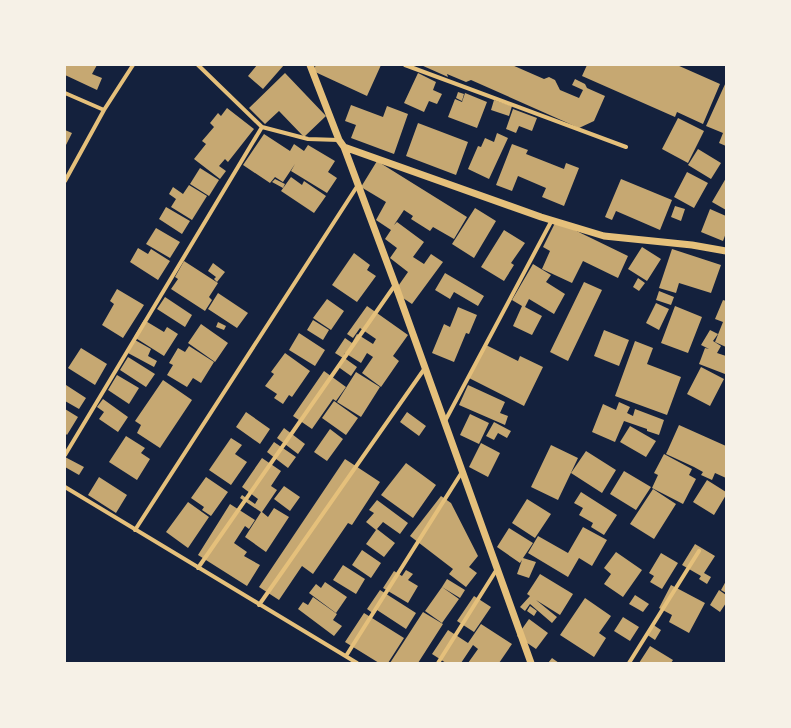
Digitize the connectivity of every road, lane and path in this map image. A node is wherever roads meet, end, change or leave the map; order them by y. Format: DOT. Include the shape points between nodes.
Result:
graph roads {
  1 [pos="127,65"];
  2 [pos="198,65"];
  3 [pos="310,65"];
  4 [pos="405,65"];
  5 [pos="132,66"];
  6 [pos="65,93"];
  7 [pos="104,110"];
  8 [pos="262,127"];
  9 [pos="339,140"];
  10 [pos="626,147"];
  11 [pos="344,148"];
  12 [pos="65,181"];
  13 [pos="358,186"];
  14 [pos="552,220"];
  15 [pos="726,251"];
  16 [pos="395,284"];
  17 [pos="425,368"];
  18 [pos="444,423"];
  19 [pos="65,455"];
  20 [pos="462,471"];
  21 [pos="65,487"];
  22 [pos="135,530"];
  23 [pos="699,551"];
  24 [pos="198,568"];
  25 [pos="497,569"];
  26 [pos="259,605"];
  27 [pos="346,656"];
  28 [pos="357,663"];
  29 [pos="438,663"];
  30 [pos="531,663"];
  31 [pos="629,663"];
  1 -- 5 [label="street"];
  2 -- 8 [label="street"];
  3 -- 9 [label="street"];
  4 -- 10 [label="street"];
  5 -- 7 [label="street"];
  6 -- 7 [label="street"];
  7 -- 12 [label="street"];
  8 -- 9 [label="street" via="308,139"];
  8 -- 19 [label="street"];
  9 -- 11 [label="street"];
  11 -- 13 [label="street"];
  11 -- 14 [label="street"];
  13 -- 16 [label="street"];
  13 -- 22 [label="street"];
  14 -- 15 [label="street" via="604,236"];
  14 -- 18 [label="street"];
  16 -- 17 [label="street"];
  16 -- 24 [label="street"];
  17 -- 18 [label="street"];
  17 -- 26 [label="street"];
  18 -- 20 [label="street"];
  20 -- 25 [label="street"];
  20 -- 27 [label="street"];
  21 -- 22 [label="street"];
  22 -- 24 [label="street"];
  23 -- 31 [label="street"];
  24 -- 26 [label="street"];
  25 -- 29 [label="street"];
  25 -- 30 [label="street"];
  26 -- 27 [label="street"];
  27 -- 28 [label="street"];
}
